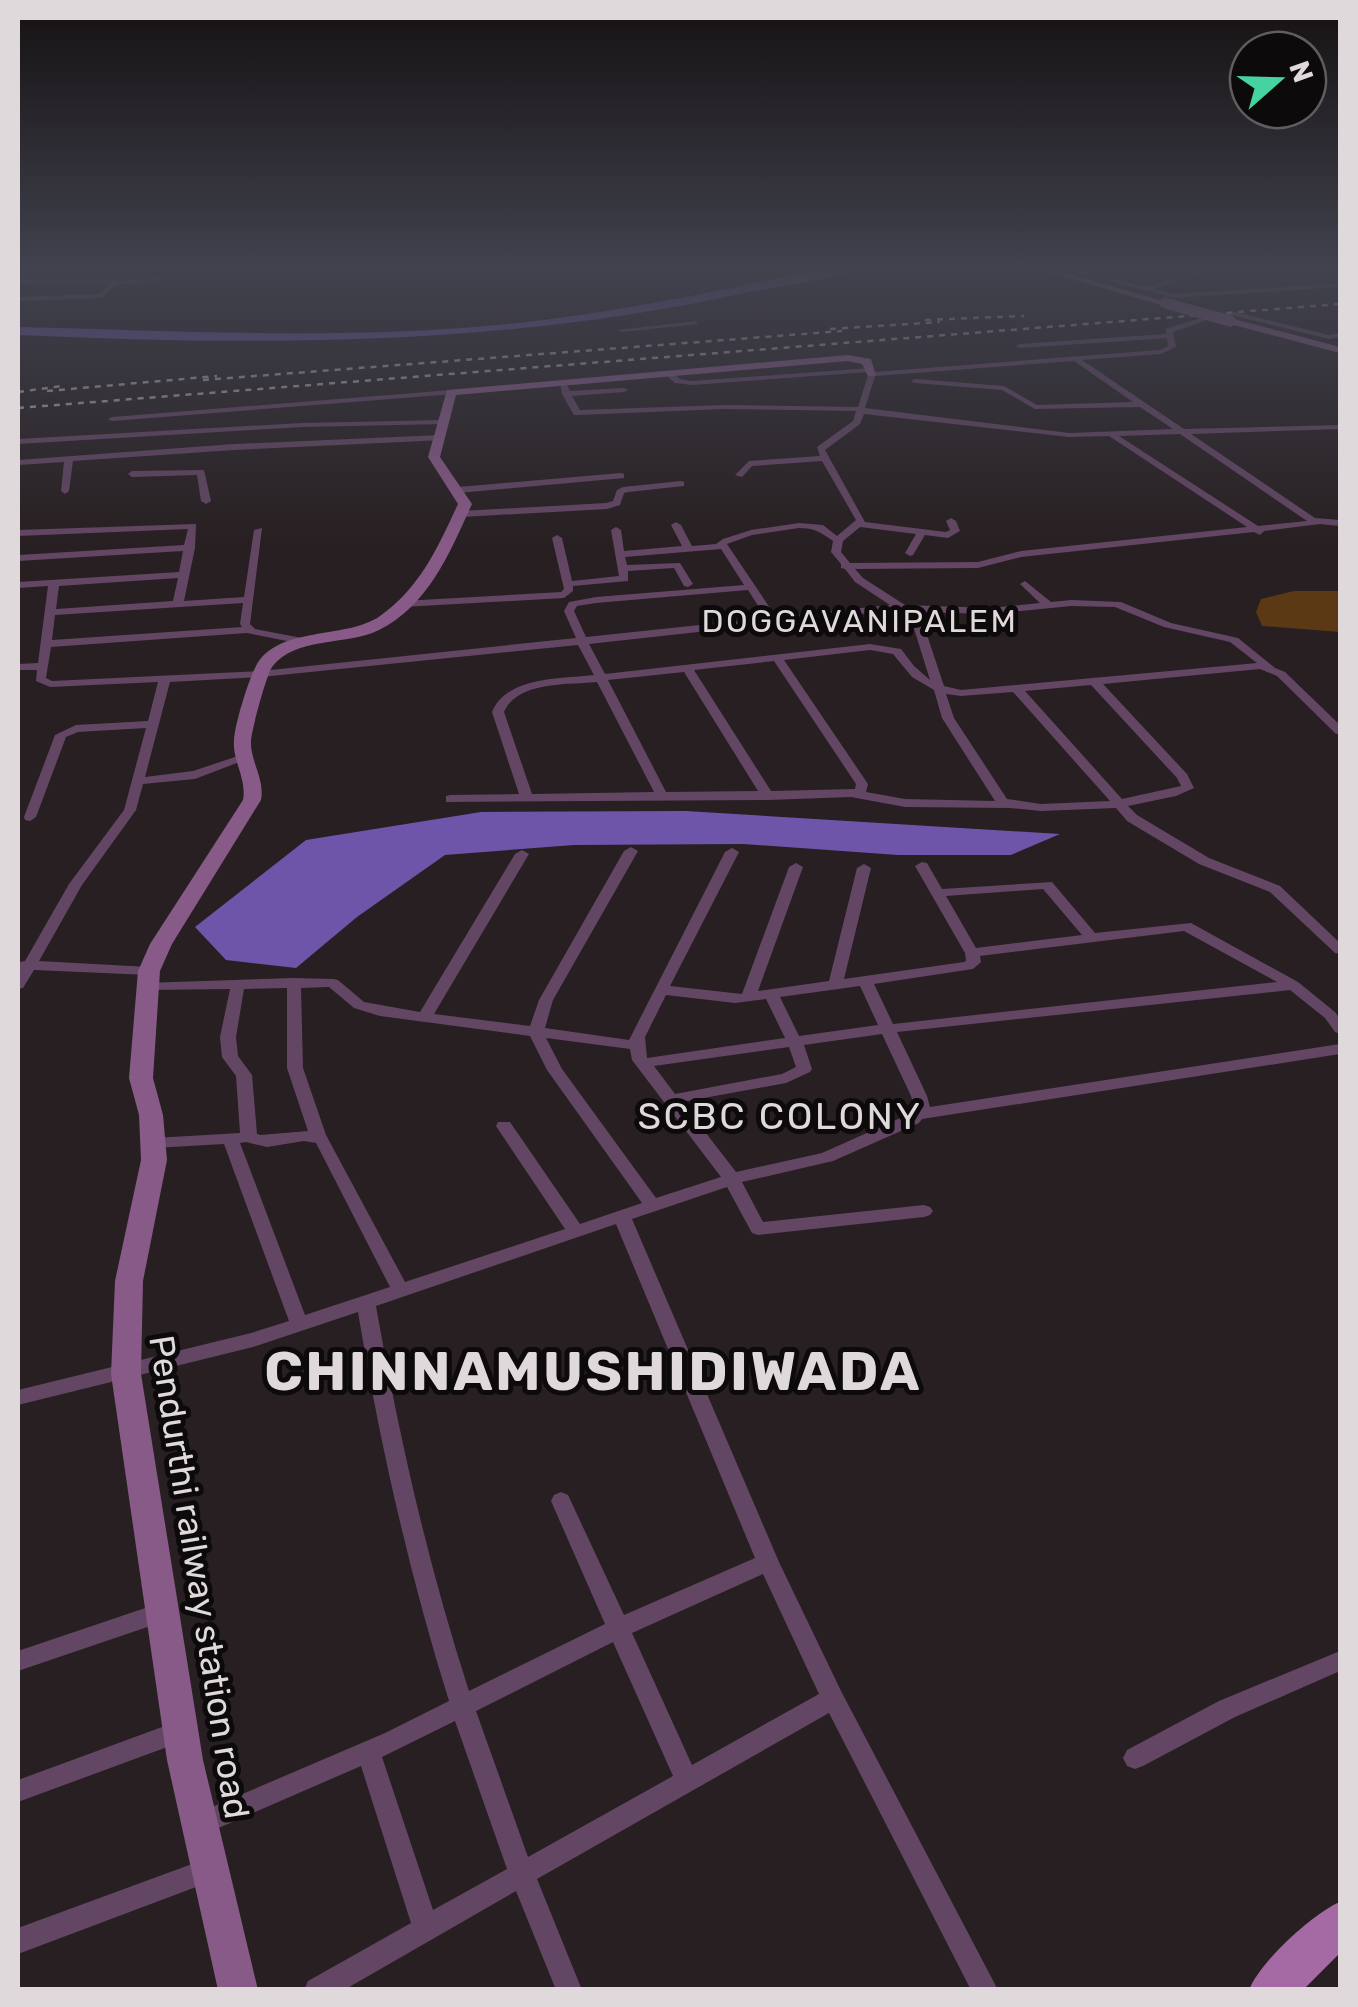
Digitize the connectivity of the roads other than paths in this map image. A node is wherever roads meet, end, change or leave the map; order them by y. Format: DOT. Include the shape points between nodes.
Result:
graph roads {
  1 [pos="841,359"];
  2 [pos="854,359"];
  3 [pos="1091,359"];
  4 [pos="1077,360"];
  5 [pos="871,372"];
  6 [pos="897,374"];
  7 [pos="564,389"];
  8 [pos="624,390"];
  9 [pos="450,392"];
  10 [pos="1144,404"];
  11 [pos="862,410"];
  12 [pos="112,419"];
  13 [pos="1335,427"];
  14 [pos="442,430"];
  15 [pos="1186,432"];
  16 [pos="1112,435"];
  17 [pos="1340,441"];
  18 [pos="18,442"];
  19 [pos="133,454"];
  20 [pos="823,458"];
  21 [pos="69,460"];
  22 [pos="18,464"];
  23 [pos="132,474"];
  24 [pos="739,475"];
  25 [pos="621,476"];
  26 [pos="681,484"];
  27 [pos="132,488"];
  28 [pos="458,490"];
  29 [pos="65,491"];
  30 [pos="206,500"];
  31 [pos="462,514"];
  32 [pos="20,519"];
  33 [pos="951,521"];
  34 [pos="1315,522"];
  35 [pos="1340,523"];
  36 [pos="859,524"];
  37 [pos="676,525"];
  38 [pos="259,530"];
  39 [pos="616,530"];
  40 [pos="18,532"];
  41 [pos="1260,532"];
  42 [pos="920,533"];
  43 [pos="557,538"];
  44 [pos="838,540"];
  45 [pos="720,546"];
  46 [pos="190,548"];
  47 [pos="688,548"];
  48 [pos="910,553"];
  49 [pos="622,554"];
  50 [pos="18,558"];
  51 [pos="844,566"];
  52 [pos="624,568"];
  53 [pos="183,574"];
  54 [pos="54,582"];
  55 [pos="18,584"];
  56 [pos="567,584"];
  57 [pos="688,584"];
  58 [pos="1025,584"];
  59 [pos="751,587"];
  60 [pos="246,600"];
  61 [pos="178,604"];
  62 [pos="403,604"];
  63 [pos="1048,606"];
  64 [pos="906,607"];
  65 [pos="50,612"];
  66 [pos="772,619"];
  67 [pos="248,630"];
  68 [pos="302,641"];
  69 [pos="582,641"];
  70 [pos="46,644"];
  71 [pos="777,658"];
  72 [pos="43,666"];
  73 [pos="18,667"];
  74 [pos="687,668"];
  75 [pos="1270,668"];
  76 [pos="260,674"];
  77 [pos="165,678"];
  78 [pos="600,678"];
  79 [pos="1094,680"];
  80 [pos="1016,688"];
  81 [pos="936,689"];
  82 [pos="1340,716"];
  83 [pos="1326,717"];
  84 [pos="154,724"];
  85 [pos="1340,731"];
  86 [pos="244,758"];
  87 [pos="139,781"];
  88 [pos="661,794"];
  89 [pos="855,794"];
  90 [pos="526,795"];
  91 [pos="768,796"];
  92 [pos="450,799"];
  93 [pos="1115,801"];
  94 [pos="1009,804"];
  95 [pos="30,817"];
  96 [pos="631,851"];
  97 [pos="732,852"];
  98 [pos="522,854"];
  99 [pos="922,866"];
  100 [pos="796,867"];
  101 [pos="864,868"];
  102 [pos="938,892"];
  103 [pos="1090,936"];
  104 [pos="1340,950"];
  105 [pos="972,953"];
  106 [pos="23,965"];
  107 [pos="149,979"];
  108 [pos="864,979"];
  109 [pos="294,982"];
  110 [pos="836,983"];
  111 [pos="238,984"];
  112 [pos="18,985"];
  113 [pos="1293,985"];
  114 [pos="664,990"];
  115 [pos="770,994"];
  116 [pos="748,997"];
  117 [pos="424,1018"];
  118 [pos="1340,1027"];
  119 [pos="885,1029"];
  120 [pos="536,1033"];
  121 [pos="794,1041"];
  122 [pos="634,1045"];
  123 [pos="1340,1049"];
  124 [pos="644,1064"];
  125 [pos="673,1099"];
  126 [pos="919,1114"];
  127 [pos="504,1126"];
  128 [pos="318,1136"];
  129 [pos="239,1138"];
  130 [pos="154,1143"];
  131 [pos="732,1179"];
  132 [pos="652,1205"];
  133 [pos="924,1211"];
  134 [pos="621,1215"];
  135 [pos="575,1230"];
  136 [pos="400,1288"];
  137 [pos="366,1301"];
  138 [pos="299,1324"];
  139 [pos="126,1374"];
  140 [pos="18,1398"];
  141 [pos="561,1501"];
  142 [pos="768,1562"];
  143 [pos="163,1612"];
  144 [pos="621,1626"];
  145 [pos="18,1661"];
  146 [pos="1340,1661"];
  147 [pos="832,1698"];
  148 [pos="461,1706"];
  149 [pos="182,1731"];
  150 [pos="368,1752"];
  151 [pos="1135,1758"];
  152 [pos="687,1781"];
  153 [pos="18,1791"];
  154 [pos="200,1824"];
  155 [pos="211,1869"];
  156 [pos="519,1872"];
  157 [pos="1340,1923"];
  158 [pos="425,1926"];
  159 [pos="18,1941"];
  160 [pos="238,1990"];
  161 [pos="317,1990"];
  162 [pos="569,1990"];
  163 [pos="985,1990"];
  164 [pos="1271,1990"];
  1 -- 7 [label="street"];
  2 -- 5 [label="street" via="866,360"];
  3 -- 4 [label="street"];
  4 -- 6 [label="street"];
  4 -- 10 [label="street"];
  5 -- 6 [label="street"];
  5 -- 11 [label="street"];
  6 -- 10 [label="street" via="1004,388 1032,407"];
  7 -- 8 [label="street"];
  7 -- 9 [label="street"];
  7 -- 11 [label="street" via="578,413"];
  9 -- 12 [label="street"];
  9 -- 14 [label="street"];
  10 -- 15 [label="street"];
  11 -- 16 [label="street"];
  11 -- 20 [label="street" via="857,422 820,447"];
  13 -- 15 [label="street"];
  13 -- 17 [label="street" via="1327,432"];
  14 -- 18 [label="street"];
  14 -- 19 [label="street"];
  14 -- 28 [label="street" via="434,457"];
  15 -- 16 [label="street"];
  15 -- 34 [label="street"];
  16 -- 41 [label="street"];
  19 -- 21 [label="street"];
  19 -- 23 [label="street"];
  20 -- 24 [label="street" via="749,464"];
  20 -- 36 [label="street" via="855,506"];
  21 -- 22 [label="street"];
  21 -- 29 [label="street"];
  23 -- 27 [label="street"];
  23 -- 30 [label="street" via="197,470"];
  25 -- 28 [label="street"];
  26 -- 31 [label="street" via="626,488 607,506"];
  28 -- 31 [label="street" via="465,500"];
  31 -- 62 [label="street" via="438,566"];
  32 -- 40 [label="street"];
  33 -- 42 [label="street" via="952,534"];
  34 -- 35 [label="street"];
  34 -- 41 [label="street"];
  36 -- 42 [label="street"];
  36 -- 44 [label="street"];
  37 -- 47 [label="street"];
  38 -- 60 [label="street"];
  39 -- 49 [label="street"];
  40 -- 46 [label="street" via="193,526"];
  41 -- 51 [label="street" via="1021,554 978,565"];
  42 -- 48 [label="street"];
  43 -- 56 [label="street"];
  44 -- 45 [label="street" via="815,526 736,534"];
  44 -- 51 [label="street"];
  45 -- 47 [label="street"];
  45 -- 59 [label="street" via="730,550"];
  46 -- 50 [label="street"];
  46 -- 53 [label="street"];
  47 -- 49 [label="street"];
  49 -- 52 [label="street"];
  51 -- 64 [label="street"];
  52 -- 56 [label="street" via="622,580"];
  52 -- 57 [label="street" via="677,564"];
  53 -- 54 [label="street"];
  53 -- 61 [label="street"];
  54 -- 55 [label="street"];
  54 -- 65 [label="street"];
  56 -- 62 [label="street" via="560,596"];
  58 -- 63 [label="street"];
  59 -- 66 [label="street"];
  59 -- 69 [label="street" via="573,604 569,611"];
  60 -- 61 [label="street"];
  60 -- 67 [label="street"];
  61 -- 65 [label="street"];
  62 -- 68 [label="street" via="369,629"];
  63 -- 64 [label="street" via="990,612"];
  63 -- 75 [label="street" via="1127,606 1168,625 1234,640"];
  64 -- 66 [label="street"];
  64 -- 81 [label="street" via="921,624"];
  65 -- 70 [label="street"];
  66 -- 69 [label="street"];
  67 -- 68 [label="street"];
  67 -- 70 [label="street"];
  68 -- 76 [label="street" via="278,652"];
  69 -- 76 [label="street"];
  69 -- 78 [label="street"];
  70 -- 72 [label="street"];
  71 -- 74 [label="street"];
  71 -- 81 [label="street" via="889,648 912,675"];
  71 -- 89 [label="street" via="862,784"];
  72 -- 73 [label="street"];
  72 -- 77 [label="street" via="40,679 50,684"];
  74 -- 78 [label="street"];
  74 -- 91 [label="street"];
  75 -- 79 [label="street"];
  75 -- 83 [label="street"];
  76 -- 77 [label="street"];
  76 -- 86 [label="street, Pendurthi railway station road" via="245,726"];
  77 -- 84 [label="street"];
  78 -- 88 [label="street"];
  78 -- 90 [label="street" via="527,688 500,705"];
  79 -- 80 [label="street"];
  79 -- 93 [label="street" via="1189,785 1174,794"];
  80 -- 81 [label="street"];
  80 -- 93 [label="street"];
  81 -- 94 [label="street" via="973,762 995,796"];
  82 -- 83 [label="street"];
  83 -- 85 [label="street"];
  84 -- 87 [label="street"];
  84 -- 95 [label="street" via="61,735"];
  86 -- 87 [label="street" via="195,775"];
  86 -- 107 [label="street, Pendurthi railway station road" via="254,789 246,814 170,930"];
  87 -- 106 [label="street" via="130,810"];
  88 -- 90 [label="street"];
  88 -- 91 [label="street"];
  89 -- 91 [label="street"];
  89 -- 94 [label="street" via="905,803"];
  90 -- 92 [label="street"];
  93 -- 94 [label="street"];
  93 -- 104 [label="street" via="1189,854 1285,896"];
  96 -- 120 [label="street" via="546,1000"];
  97 -- 114 [label="street"];
  98 -- 117 [label="street"];
  99 -- 102 [label="street"];
  100 -- 116 [label="street"];
  101 -- 110 [label="street"];
  102 -- 103 [label="street" via="1047,884"];
  102 -- 105 [label="street"];
  103 -- 105 [label="street"];
  103 -- 113 [label="street" via="1186,926"];
  105 -- 108 [label="street" via="968,966"];
  106 -- 107 [label="street"];
  106 -- 112 [label="street"];
  107 -- 111 [label="street"];
  107 -- 130 [label="street, Pendurthi railway station road" via="141,1078"];
  108 -- 110 [label="street"];
  108 -- 119 [label="street"];
  109 -- 111 [label="street"];
  109 -- 117 [label="street" via="340,985 368,1008"];
  109 -- 128 [label="street" via="295,1068"];
  110 -- 115 [label="street"];
  111 -- 129 [label="street" via="228,1037 230,1056 244,1075"];
  113 -- 118 [label="street"];
  113 -- 119 [label="street"];
  114 -- 116 [label="street"];
  114 -- 122 [label="street"];
  115 -- 116 [label="street"];
  115 -- 121 [label="street"];
  117 -- 120 [label="street"];
  119 -- 121 [label="street"];
  119 -- 126 [label="street" via="920,1096"];
  120 -- 122 [label="street"];
  120 -- 132 [label="street"];
  121 -- 124 [label="street"];
  121 -- 125 [label="street" via="804,1064 794,1076"];
  122 -- 124 [label="street"];
  123 -- 126 [label="street"];
  124 -- 125 [label="street"];
  125 -- 131 [label="street"];
  126 -- 131 [label="street" via="826,1156"];
  127 -- 135 [label="street"];
  128 -- 129 [label="street"];
  128 -- 136 [label="street"];
  129 -- 130 [label="street"];
  129 -- 138 [label="street"];
  130 -- 139 [label="street, Pendurthi railway station road" via="129,1281"];
  131 -- 132 [label="street"];
  131 -- 133 [label="street" via="754,1226 765,1231"];
  132 -- 134 [label="street"];
  134 -- 135 [label="street"];
  134 -- 142 [label="street"];
  135 -- 136 [label="street"];
  136 -- 137 [label="street"];
  137 -- 138 [label="street"];
  137 -- 148 [label="street" via="410,1532"];
  138 -- 139 [label="street"];
  139 -- 140 [label="street"];
  139 -- 143 [label="street, Pendurthi railway station road"];
  141 -- 144 [label="street"];
  142 -- 144 [label="street"];
  142 -- 147 [label="street"];
  143 -- 145 [label="street"];
  143 -- 149 [label="street, Pendurthi railway station road"];
  144 -- 148 [label="street"];
  144 -- 152 [label="street"];
  146 -- 151 [label="street"];
  147 -- 152 [label="street"];
  147 -- 163 [label="street"];
  148 -- 150 [label="street"];
  148 -- 156 [label="street"];
  149 -- 153 [label="street"];
  149 -- 154 [label="street, Pendurthi railway station road"];
  150 -- 154 [label="street"];
  150 -- 158 [label="street"];
  152 -- 156 [label="street"];
  154 -- 155 [label="street, Pendurthi railway station road"];
  155 -- 159 [label="street"];
  155 -- 160 [label="street, Pendurthi railway station road"];
  156 -- 158 [label="street"];
  156 -- 162 [label="street"];
  157 -- 164 [label="main road"];
  158 -- 161 [label="street"];
}
